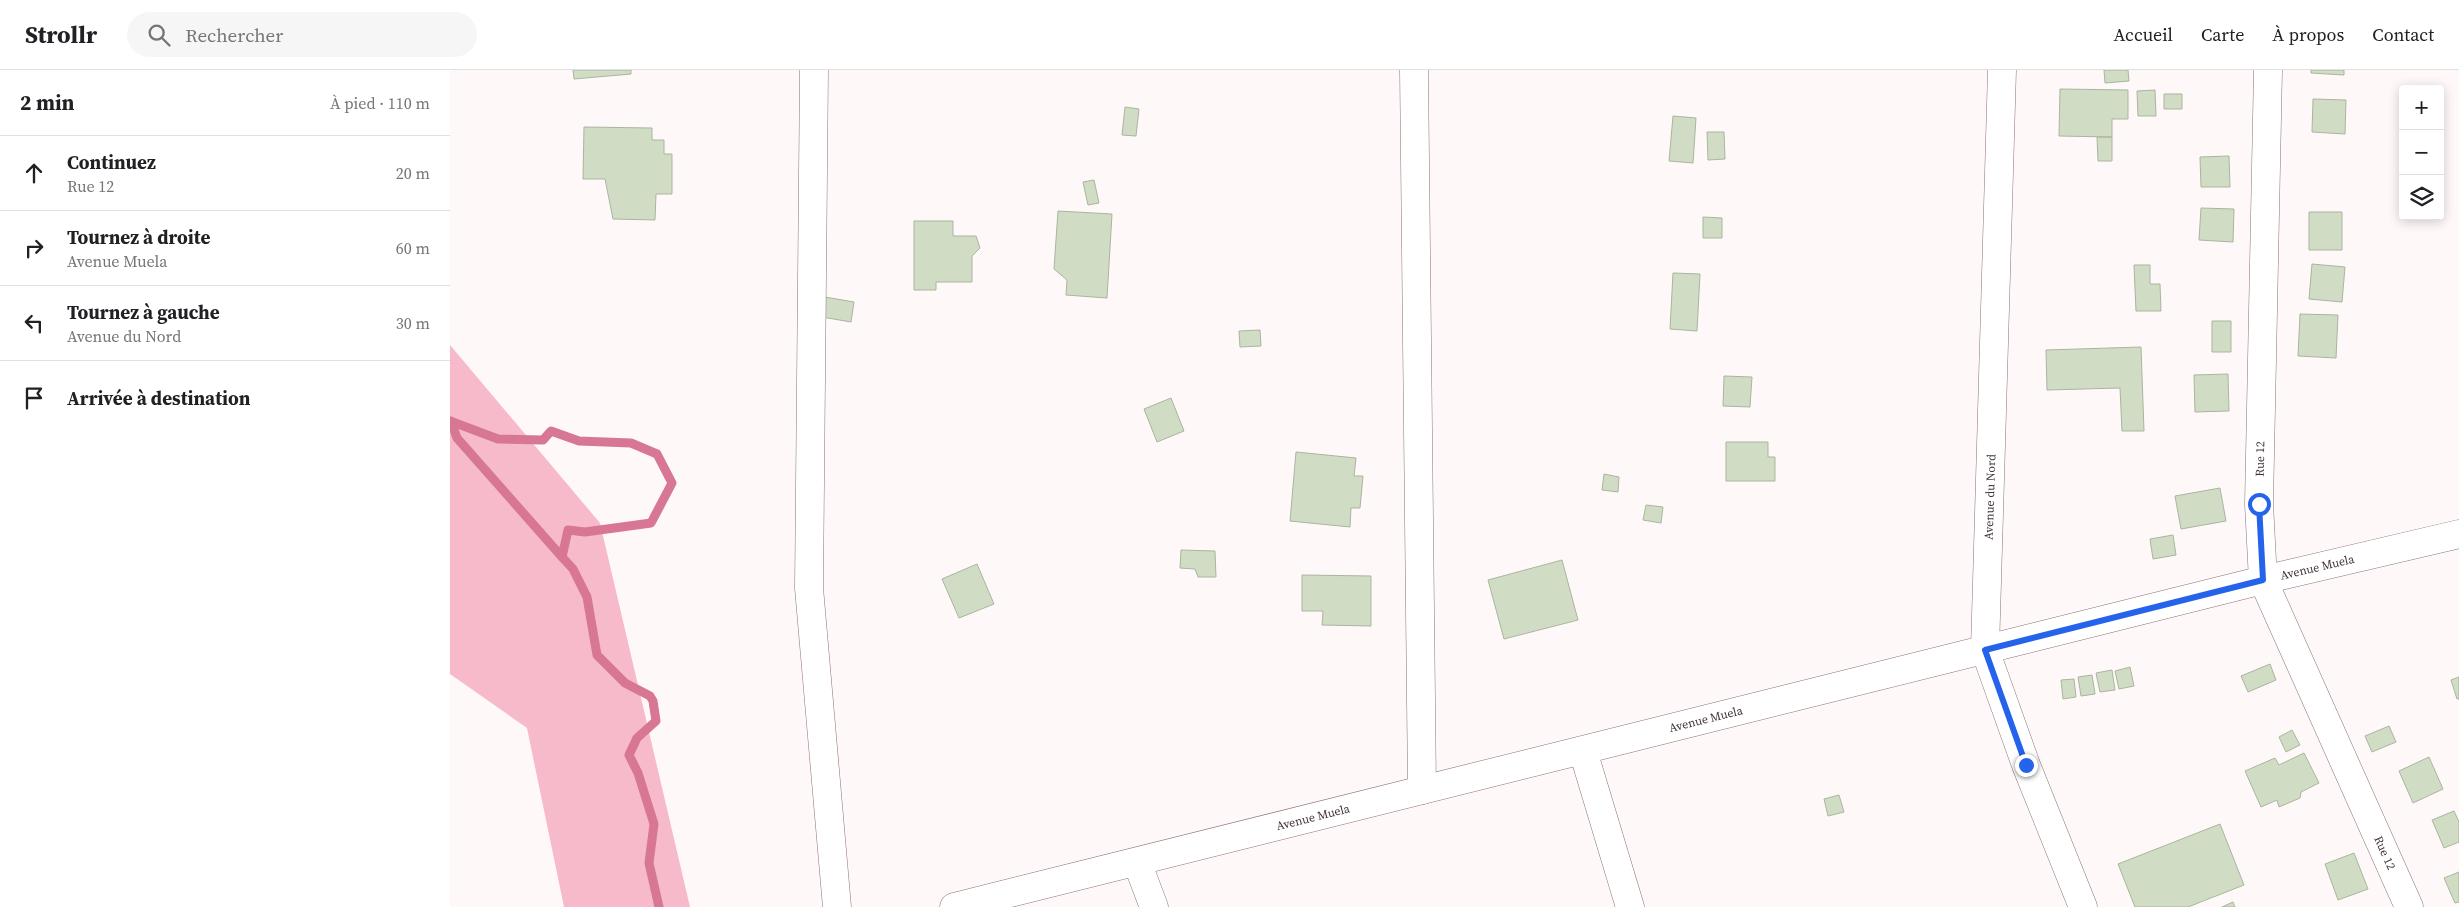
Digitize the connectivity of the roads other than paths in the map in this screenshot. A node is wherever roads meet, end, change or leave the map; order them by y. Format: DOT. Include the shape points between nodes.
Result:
graph roads {
  1 [pos="814,70"];
  2 [pos="1414,70"];
  3 [pos="2002,70"];
  4 [pos="2268,70"];
  5 [pos="2459,534"];
  6 [pos="2263,580"];
  7 [pos="1985,650"];
  8 [pos="1583,751"];
  9 [pos="1422,790"];
  10 [pos="1137,862"];
  11 [pos="837,907"];
  12 [pos="954,907"];
  13 [pos="1154,907"];
  14 [pos="1630,907"];
  15 [pos="2084,907"];
  16 [pos="2408,907"];
  1 -- 11 [label="street" via="809,588"];
  2 -- 9 [label="street"];
  3 -- 7 [label="street, Avenue du Nord"];
  4 -- 6 [label="street, Rue 12" via="2259,504"];
  5 -- 6 [label="street, Avenue Muela"];
  6 -- 7 [label="street, Avenue Muela"];
  6 -- 16 [label="street, Rue 12"];
  7 -- 8 [label="street, Avenue Muela"];
  7 -- 15 [label="street, Avenue du Nord" via="2026,765"];
  8 -- 9 [label="street, Avenue Muela"];
  8 -- 14 [label="street"];
  9 -- 10 [label="street, Avenue Muela"];
  10 -- 12 [label="street, Avenue Muela"];
  10 -- 13 [label="street"];
}
